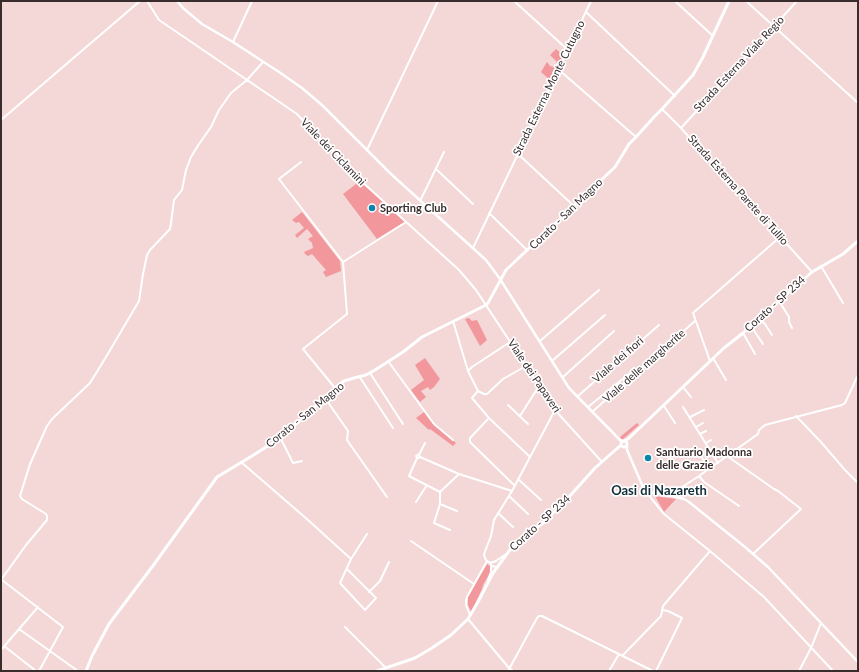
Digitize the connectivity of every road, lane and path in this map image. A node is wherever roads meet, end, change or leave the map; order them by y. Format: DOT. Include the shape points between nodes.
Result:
graph roads {
  1 [pos="140,1"];
  2 [pos="147,1"];
  3 [pos="177,1"];
  4 [pos="252,1"];
  5 [pos="438,1"];
  6 [pos="514,1"];
  7 [pos="591,1"];
  8 [pos="675,1"];
  9 [pos="729,1"];
  10 [pos="746,1"];
  11 [pos="797,1"];
  12 [pos="586,12"];
  13 [pos="774,26"];
  14 [pos="713,36"];
  15 [pos="233,42"];
  16 [pos="568,50"];
  17 [pos="263,62"];
  18 [pos="558,69"];
  19 [pos="246,80"];
  20 [pos="674,96"];
  21 [pos="858,103"];
  22 [pos="662,109"];
  23 [pos="1,120"];
  24 [pos="680,128"];
  25 [pos="636,137"];
  26 [pos="367,150"];
  27 [pos="444,152"];
  28 [pos="518,154"];
  29 [pos="301,162"];
  30 [pos="436,169"];
  31 [pos="420,201"];
  32 [pos="473,204"];
  33 [pos="574,206"];
  34 [pos="489,212"];
  35 [pos="406,222"];
  36 [pos="780,236"];
  37 [pos="858,241"];
  38 [pos="473,248"];
  39 [pos="527,250"];
  40 [pos="343,262"];
  41 [pos="821,266"];
  42 [pos="812,272"];
  43 [pos="500,279"];
  44 [pos="599,290"];
  45 [pos="779,301"];
  46 [pos="843,303"];
  47 [pos="486,305"];
  48 [pos="605,315"];
  49 [pos="759,319"];
  50 [pos="453,321"];
  51 [pos="695,321"];
  52 [pos="659,325"];
  53 [pos="751,326"];
  54 [pos="792,328"];
  55 [pos="614,332"];
  56 [pos="743,334"];
  57 [pos="772,335"];
  58 [pos="540,341"];
  59 [pos="510,342"];
  60 [pos="762,344"];
  61 [pos="756,354"];
  62 [pos="712,360"];
  63 [pos="388,361"];
  64 [pos="552,361"];
  65 [pos="526,366"];
  66 [pos="468,371"];
  67 [pos="370,373"];
  68 [pos="630,373"];
  69 [pos="858,375"];
  70 [pos="359,376"];
  71 [pos="563,377"];
  72 [pos="726,380"];
  73 [pos="539,386"];
  74 [pos="683,387"];
  75 [pos="335,388"];
  76 [pos="478,391"];
  77 [pos="578,396"];
  78 [pos="690,397"];
  79 [pos="325,398"];
  80 [pos="508,405"];
  81 [pos="663,405"];
  82 [pos="588,407"];
  83 [pos="683,407"];
  84 [pos="555,410"];
  85 [pos="704,410"];
  86 [pos="592,412"];
  87 [pos="520,416"];
  88 [pos="796,416"];
  89 [pos="690,417"];
  90 [pos="489,418"];
  91 [pos="675,423"];
  92 [pos="703,423"];
  93 [pos="403,424"];
  94 [pos="528,424"];
  95 [pos="696,427"];
  96 [pos="393,428"];
  97 [pos="706,431"];
  98 [pos="700,434"];
  99 [pos="280,437"];
  100 [pos="453,440"];
  101 [pos="711,440"];
  102 [pos="706,442"];
  103 [pos="425,443"];
  104 [pos="624,444"];
  105 [pos="691,450"];
  106 [pos="727,456"];
  107 [pos="419,457"];
  108 [pos="530,457"];
  109 [pos="302,460"];
  110 [pos="242,462"];
  111 [pos="602,462"];
  112 [pos="718,462"];
  113 [pos="709,469"];
  114 [pos="459,474"];
  115 [pos="699,476"];
  116 [pos="518,479"];
  117 [pos="858,484"];
  118 [pos="427,485"];
  119 [pos="515,486"];
  120 [pos="512,491"];
  121 [pos="440,492"];
  122 [pos="648,492"];
  123 [pos="509,496"];
  124 [pos="669,496"];
  125 [pos="387,497"];
  126 [pos="541,500"];
  127 [pos="416,502"];
  128 [pos="440,504"];
  129 [pos="739,506"];
  130 [pos="457,511"];
  131 [pos="498,513"];
  132 [pos="528,514"];
  133 [pos="513,527"];
  134 [pos="450,530"];
  135 [pos="367,534"];
  136 [pos="411,541"];
  137 [pos="710,551"];
  138 [pos="507,554"];
  139 [pos="753,554"];
  140 [pos="351,560"];
  141 [pos="389,562"];
  142 [pos="489,562"];
  143 [pos="496,567"];
  144 [pos="346,569"];
  145 [pos="1,580"];
  146 [pos="488,582"];
  147 [pos="474,584"];
  148 [pos="369,592"];
  149 [pos="38,607"];
  150 [pos="662,610"];
  151 [pos="469,618"];
  152 [pos="821,623"];
  153 [pos="345,627"];
  154 [pos="19,629"];
  155 [pos="4,646"];
  156 [pos="811,648"];
  157 [pos="1,650"];
  158 [pos="50,651"];
  159 [pos="619,654"];
  160 [pos="622,656"];
  161 [pos="858,662"];
  162 [pos="386,668"];
  163 [pos="509,670"];
  164 [pos="37,671"];
  165 [pos="78,671"];
  166 [pos="86,671"];
  167 [pos="377,671"];
  168 [pos="513,671"];
  169 [pos="609,671"];
  170 [pos="654,671"];
  171 [pos="798,671"];
  172 [pos="833,671"];
  1 -- 23 [label="street"];
  2 -- 19 [label="street, Viale dei Ciclamini" via="159,20"];
  3 -- 15 [label="street" via="192,17"];
  4 -- 15 [label="street"];
  5 -- 26 [label="street"];
  6 -- 16 [label="street"];
  7 -- 12 [label="street, Strada Esterna Monte Cutugno"];
  8 -- 14 [label="street"];
  9 -- 14 [label="main road, Corato - San Magno"];
  10 -- 13 [label="street"];
  11 -- 13 [label="street, Strada Esterna Viale Regio"];
  12 -- 16 [label="street, Strada Esterna Monte Cutugno"];
  12 -- 20 [label="street"];
  13 -- 21 [label="street"];
  13 -- 24 [label="street, Strada Esterna Viale Regio"];
  14 -- 20 [label="main road, Corato - San Magno" via="693,75"];
  15 -- 17 [label="street"];
  16 -- 18 [label="street, Strada Esterna Monte Cutugno"];
  17 -- 19 [label="street"];
  17 -- 26 [label="street" via="302,88"];
  18 -- 25 [label="street"];
  18 -- 28 [label="street, Strada Esterna Monte Cutugno"];
  19 -- 35 [label="street, Viale dei Ciclamini" via="296,114 328,144 360,180"];
  19 -- 145 [label="street" via="231,93 189,160 182,190 174,200 170,229 147,255 139,301 90,383 47,426 30,464 20,496 46,514 47,520"];
  20 -- 22 [label="main road, Corato - San Magno"];
  22 -- 24 [label="street, Strada Esterna Parete di Tullio"];
  22 -- 25 [label="main road, Corato - San Magno"];
  24 -- 36 [label="street, Strada Esterna Parete di Tullio"];
  25 -- 33 [label="main road, Corato - San Magno" via="615,167"];
  26 -- 31 [label="street"];
  27 -- 30 [label="street"];
  28 -- 33 [label="street"];
  28 -- 34 [label="street, Strada Esterna Monte Cutugno"];
  29 -- 40 [label="street" via="279,179"];
  30 -- 31 [label="street"];
  30 -- 32 [label="street"];
  31 -- 38 [label="street"];
  33 -- 39 [label="main road, Corato - San Magno"];
  34 -- 38 [label="street, Strada Esterna Monte Cutugno"];
  34 -- 39 [label="street"];
  35 -- 40 [label="street"];
  35 -- 47 [label="street, Viale dei Ciclamini" via="459,270"];
  36 -- 42 [label="street, Strada Esterna Parete di Tullio"];
  36 -- 51 [label="street" via="693,313"];
  37 -- 41 [label="main road, Corato - SP 234" via="843,254"];
  38 -- 43 [label="street"];
  39 -- 43 [label="main road, Corato - San Magno"];
  40 -- 75 [label="street" via="347,314 303,349"];
  41 -- 42 [label="main road, Corato - SP 234"];
  41 -- 46 [label="street"];
  42 -- 45 [label="main road, Corato - SP 234"];
  43 -- 47 [label="main road, Corato - San Magno"];
  43 -- 58 [label="street"];
  44 -- 58 [label="street"];
  45 -- 49 [label="main road, Corato - SP 234"];
  45 -- 54 [label="street" via="789,317"];
  47 -- 50 [label="main road, Corato - San Magno"];
  47 -- 59 [label="street, Viale dei Papaveri"];
  48 -- 64 [label="street"];
  49 -- 53 [label="main road, Corato - SP 234"];
  49 -- 57 [label="street"];
  50 -- 63 [label="main road, Corato - San Magno" via="422,337"];
  50 -- 66 [label="street"];
  51 -- 62 [label="street"];
  51 -- 86 [label="street, Viale delle margherite"];
  52 -- 77 [label="street, Viale dei fiori"];
  53 -- 56 [label="main road, Corato - SP 234"];
  53 -- 60 [label="street"];
  55 -- 71 [label="street"];
  56 -- 61 [label="street"];
  56 -- 62 [label="main road, Corato - SP 234"];
  58 -- 64 [label="street"];
  59 -- 65 [label="street, Viale dei Papaveri"];
  59 -- 66 [label="street"];
  62 -- 72 [label="street"];
  62 -- 74 [label="main road, Corato - SP 234"];
  63 -- 67 [label="main road, Corato - San Magno"];
  63 -- 100 [label="street" via="434,424"];
  64 -- 71 [label="street"];
  65 -- 73 [label="street, Viale dei Papaveri"];
  65 -- 76 [label="street" via="503,379 487,394"];
  66 -- 76 [label="street"];
  67 -- 70 [label="main road, Corato - San Magno"];
  67 -- 93 [label="street"];
  68 -- 82 [label="street"];
  69 -- 88 [label="street" via="842,405"];
  70 -- 75 [label="main road, Corato - San Magno" via="344,381"];
  70 -- 96 [label="street"];
  71 -- 77 [label="street" via="569,388"];
  73 -- 84 [label="street, Viale dei Papaveri"];
  73 -- 87 [label="street"];
  74 -- 78 [label="street"];
  74 -- 81 [label="main road, Corato - SP 234"];
  75 -- 79 [label="main road, Corato - San Magno"];
  76 -- 90 [label="street" via="472,398"];
  77 -- 82 [label="street"];
  79 -- 99 [label="main road, Corato - San Magno"];
  79 -- 125 [label="street" via="348,431 347,440"];
  80 -- 87 [label="street"];
  81 -- 91 [label="street"];
  81 -- 104 [label="main road, Corato - SP 234"];
  82 -- 86 [label="street"];
  83 -- 89 [label="street"];
  84 -- 108 [label="street"];
  84 -- 111 [label="street, Viale dei Papaveri"];
  85 -- 89 [label="street"];
  86 -- 104 [label="street"];
  87 -- 94 [label="street"];
  88 -- 106 [label="street" via="765,425 758,434"];
  88 -- 117 [label="street"];
  89 -- 95 [label="street"];
  90 -- 108 [label="street"];
  90 -- 119 [label="street" via="470,438 470,442"];
  92 -- 95 [label="street"];
  95 -- 98 [label="street"];
  97 -- 98 [label="street"];
  98 -- 102 [label="street"];
  99 -- 109 [label="street" via="293,463"];
  99 -- 110 [label="main road, Corato - San Magno"];
  101 -- 102 [label="street"];
  102 -- 112 [label="street"];
  103 -- 107 [label="street"];
  104 -- 111 [label="main road, Corato - SP 234"];
  104 -- 122 [label="street" via="643,487"];
  105 -- 113 [label="street" via="696,448"];
  106 -- 112 [label="street"];
  106 -- 139 [label="street" via="801,509"];
  107 -- 114 [label="street"];
  107 -- 118 [label="street" via="409,476"];
  108 -- 116 [label="street"];
  110 -- 140 [label="street"];
  110 -- 166 [label="main road, Corato - San Magno" via="217,477 109,624"];
  111 -- 138 [label="main road, Corato - SP 234" via="568,498"];
  112 -- 113 [label="street"];
  113 -- 115 [label="street"];
  114 -- 120 [label="street"];
  114 -- 121 [label="street"];
  115 -- 124 [label="street"];
  115 -- 129 [label="street"];
  116 -- 119 [label="street"];
  116 -- 126 [label="street"];
  118 -- 121 [label="street"];
  118 -- 127 [label="street"];
  119 -- 120 [label="street"];
  120 -- 123 [label="street"];
  121 -- 128 [label="street"];
  122 -- 124 [label="street"];
  122 -- 137 [label="street" via="664,514"];
  123 -- 131 [label="street"];
  123 -- 132 [label="street"];
  124 -- 139 [label="street" via="684,499"];
  128 -- 130 [label="street"];
  128 -- 134 [label="street" via="434,523"];
  131 -- 133 [label="street"];
  131 -- 142 [label="street" via="484,554"];
  135 -- 140 [label="street"];
  136 -- 147 [label="street"];
  137 -- 150 [label="street"];
  137 -- 156 [label="street" via="764,597"];
  138 -- 142 [label="street"];
  138 -- 143 [label="main road, Corato - SP 234"];
  139 -- 152 [label="street"];
  140 -- 144 [label="street"];
  141 -- 148 [label="street" via="380,581"];
  142 -- 143 [label="street"];
  142 -- 146 [label="street" via="492,568"];
  142 -- 147 [label="street"];
  143 -- 146 [label="main road, Corato - SP 234"];
  144 -- 148 [label="street"];
  144 -- 148 [label="street" via="340,583 365,610 376,598"];
  145 -- 149 [label="street"];
  146 -- 151 [label="main road, Corato - SP 234"];
  147 -- 151 [label="street" via="466,601"];
  149 -- 154 [label="street"];
  149 -- 158 [label="street" via="63,626"];
  150 -- 160 [label="street" via="661,616"];
  150 -- 170 [label="street" via="668,610 682,618"];
  151 -- 162 [label="main road, Corato - SP 234" via="432,648 415,658"];
  151 -- 163 [label="street"];
  152 -- 156 [label="street"];
  152 -- 161 [label="street"];
  153 -- 162 [label="street"];
  154 -- 155 [label="street"];
  154 -- 158 [label="street"];
  155 -- 157 [label="street"];
  155 -- 164 [label="street"];
  156 -- 171 [label="street"];
  156 -- 172 [label="street"];
  158 -- 164 [label="street"];
  158 -- 165 [label="street"];
  159 -- 160 [label="street"];
  159 -- 163 [label="street" via="539,616"];
  159 -- 169 [label="street"];
  160 -- 170 [label="street"];
  162 -- 167 [label="main road, Corato - SP 234"];
  163 -- 168 [label="street"];
}
